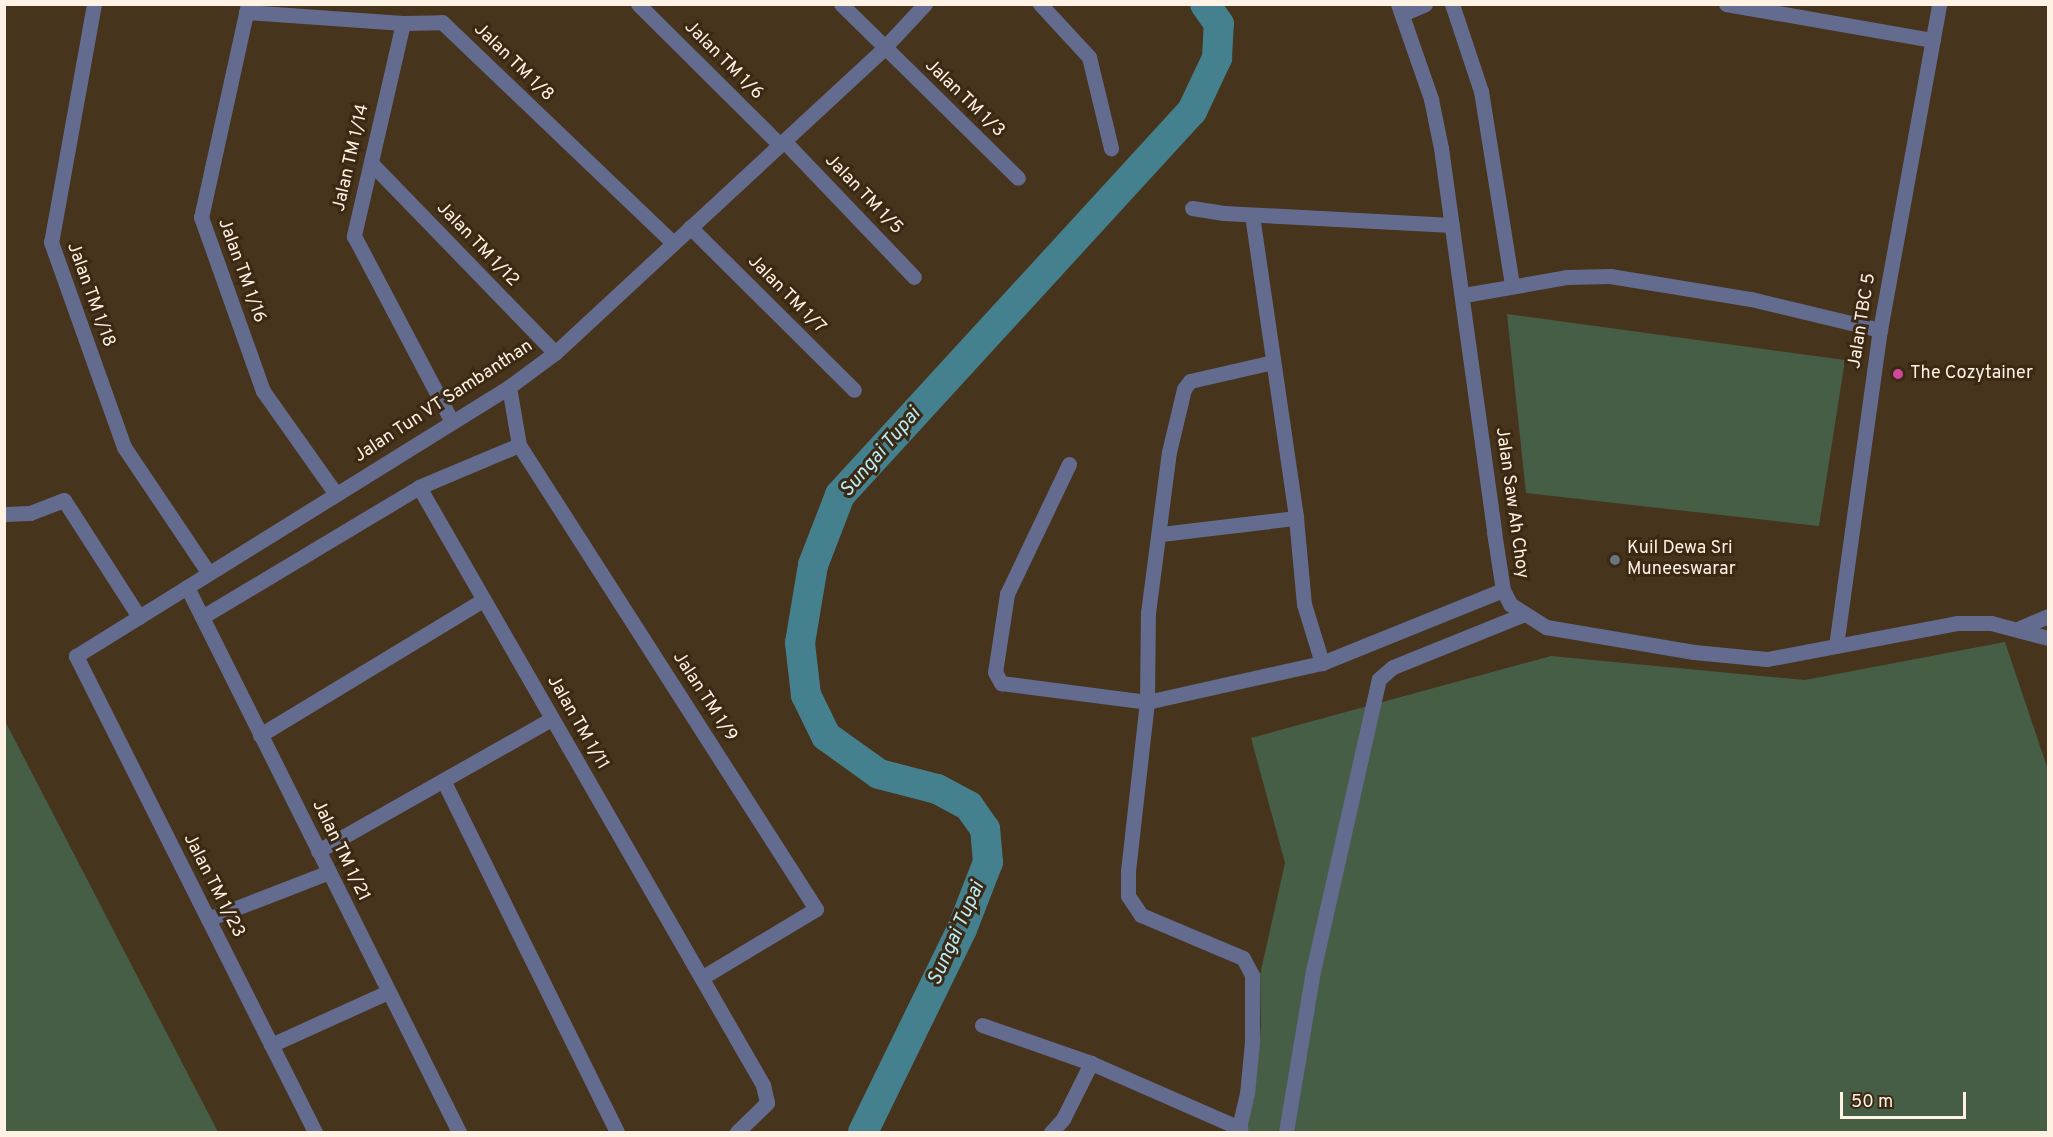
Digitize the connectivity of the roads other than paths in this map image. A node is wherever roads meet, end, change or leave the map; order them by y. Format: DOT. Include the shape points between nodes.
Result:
graph roads {
  1 [pos="94,4"];
  2 [pos="638,4"];
  3 [pos="842,4"];
  4 [pos="925,4"];
  5 [pos="1040,4"];
  6 [pos="1425,4"];
  7 [pos="1452,4"];
  8 [pos="1726,4"];
  9 [pos="1939,4"];
  10 [pos="247,8"];
  11 [pos="1400,9"];
  12 [pos="1779,10"];
  13 [pos="403,23"];
  14 [pos="1933,40"];
  15 [pos="884,48"];
  16 [pos="782,143"];
  17 [pos="1111,148"];
  18 [pos="371,163"];
  19 [pos="1018,178"];
  20 [pos="1192,208"];
  21 [pos="1252,215"];
  22 [pos="1452,225"];
  23 [pos="690,227"];
  24 [pos="673,243"];
  25 [pos="914,277"];
  26 [pos="1512,284"];
  27 [pos="1464,295"];
  28 [pos="1880,330"];
  29 [pos="555,354"];
  30 [pos="1273,362"];
  31 [pos="509,387"];
  32 [pos="854,390"];
  33 [pos="452,422"];
  34 [pos="519,445"];
  35 [pos="1070,464"];
  36 [pos="419,487"];
  37 [pos="336,494"];
  38 [pos="4,514"];
  39 [pos="1296,518"];
  40 [pos="1161,534"];
  41 [pos="208,572"];
  42 [pos="187,587"];
  43 [pos="1503,590"];
  44 [pos="483,600"];
  45 [pos="1522,615"];
  46 [pos="2049,616"];
  47 [pos="139,617"];
  48 [pos="202,618"];
  49 [pos="2020,628"];
  50 [pos="2049,638"];
  51 [pos="1836,646"];
  52 [pos="76,656"];
  53 [pos="1322,663"];
  54 [pos="1147,702"];
  55 [pos="551,719"];
  56 [pos="260,735"];
  57 [pos="444,782"];
  58 [pos="318,851"];
  59 [pos="328,872"];
  60 [pos="208,919"];
  61 [pos="703,977"];
  62 [pos="388,992"];
  63 [pos="982,1025"];
  64 [pos="271,1045"];
  65 [pos="1091,1063"];
  66 [pos="1239,1130"];
  67 [pos="315,1132"];
  68 [pos="459,1132"];
  69 [pos="617,1132"];
  70 [pos="737,1132"];
  71 [pos="1051,1132"];
  72 [pos="1286,1132"];
  1 -- 41 [label="street, Jalan TM 1/18" via="51,242 124,447"];
  2 -- 16 [label="street, Jalan TM 1/6"];
  3 -- 15 [label="street, Jalan TM 1/3"];
  4 -- 15 [label="street, Jalan Tun VT Sambanthan"];
  5 -- 17 [label="street" via="1089,57"];
  6 -- 11 [label="street"];
  7 -- 26 [label="street" via="1480,91"];
  8 -- 12 [label="street"];
  9 -- 14 [label="street, Jalan TBC 5"];
  10 -- 13 [label="street, Jalan TM 1/8"];
  10 -- 37 [label="street, Jalan TM 1/16" via="201,217 263,391"];
  11 -- 22 [label="street, Jalan Saw Ah Choy" via="1431,99"];
  12 -- 14 [label="street"];
  13 -- 18 [label="street, Jalan TM 1/14"];
  13 -- 24 [label="street, Jalan TM 1/8" via="442,21"];
  14 -- 28 [label="street, Jalan TBC 5"];
  15 -- 16 [label="street, Jalan Tun VT Sambanthan"];
  15 -- 19 [label="street, Jalan TM 1/3"];
  16 -- 23 [label="street, Jalan Tun VT Sambanthan"];
  16 -- 25 [label="street, Jalan TM 1/5"];
  18 -- 29 [label="street, Jalan TM 1/12"];
  18 -- 33 [label="street, Jalan TM 1/14" via="354,236"];
  20 -- 21 [label="street"];
  21 -- 22 [label="street"];
  21 -- 30 [label="street"];
  22 -- 27 [label="street, Jalan Saw Ah Choy"];
  23 -- 24 [label="street, Jalan Tun VT Sambanthan"];
  23 -- 32 [label="street, Jalan TM 1/7"];
  24 -- 29 [label="street, Jalan Tun VT Sambanthan"];
  26 -- 27 [label="street"];
  26 -- 28 [label="street" via="1610,276 1751,299"];
  27 -- 43 [label="street, Jalan Saw Ah Choy"];
  28 -- 51 [label="street, Jalan TBC 5"];
  29 -- 31 [label="street, Jalan Tun VT Sambanthan"];
  30 -- 39 [label="street"];
  30 -- 40 [label="street" via="1187,384 1169,452"];
  31 -- 33 [label="street, Jalan Tun VT Sambanthan"];
  31 -- 34 [label="street, Jalan TM 1/9"];
  33 -- 37 [label="street, Jalan Tun VT Sambanthan"];
  34 -- 36 [label="street"];
  34 -- 61 [label="street, Jalan TM 1/9" via="816,909"];
  35 -- 54 [label="street" via="1012,578 996,678 1001,683"];
  36 -- 44 [label="street, Jalan TM 1/11"];
  36 -- 48 [label="street"];
  37 -- 41 [label="street, Jalan Tun VT Sambanthan"];
  38 -- 47 [label="street" via="30,513 64,500"];
  39 -- 40 [label="street"];
  39 -- 53 [label="street" via="1305,604"];
  40 -- 54 [label="street" via="1148,613"];
  41 -- 42 [label="street, Jalan Tun VT Sambanthan"];
  42 -- 47 [label="street, Jalan Tun VT Sambanthan"];
  42 -- 48 [label="street, Jalan TM 1/21"];
  43 -- 45 [label="street, Jalan Saw Ah Choy"];
  43 -- 53 [label="street"];
  44 -- 55 [label="street, Jalan TM 1/11"];
  44 -- 56 [label="street"];
  45 -- 51 [label="street, Jalan Saw Ah Choy" via="1546,627 1694,652 1767,659"];
  45 -- 72 [label="street" via="1393,667 1379,679 1312,971"];
  46 -- 49 [label="street"];
  47 -- 52 [label="street, Jalan Tun VT Sambanthan"];
  48 -- 56 [label="street, Jalan TM 1/21"];
  49 -- 50 [label="street, Jalan Saw Ah Choy"];
  49 -- 51 [label="street, Jalan Saw Ah Choy" via="1957,623"];
  52 -- 60 [label="street, Jalan TM 1/23"];
  53 -- 54 [label="street"];
  54 -- 66 [label="street" via="1128,896 1150,921 1243,958 1252,975 1252,1042"];
  55 -- 57 [label="street"];
  55 -- 61 [label="street, Jalan TM 1/11"];
  56 -- 58 [label="street, Jalan TM 1/21"];
  57 -- 58 [label="street"];
  57 -- 69 [label="street"];
  58 -- 59 [label="street, Jalan TM 1/21"];
  59 -- 60 [label="street"];
  59 -- 62 [label="street, Jalan TM 1/21"];
  60 -- 64 [label="street, Jalan TM 1/23"];
  61 -- 70 [label="street, Jalan TM 1/11" via="763,1084 767,1103"];
  62 -- 64 [label="street"];
  62 -- 68 [label="street, Jalan TM 1/21"];
  63 -- 65 [label="street"];
  64 -- 67 [label="street, Jalan TM 1/23"];
  65 -- 66 [label="street"];
  65 -- 71 [label="street" via="1063,1119"];
}
